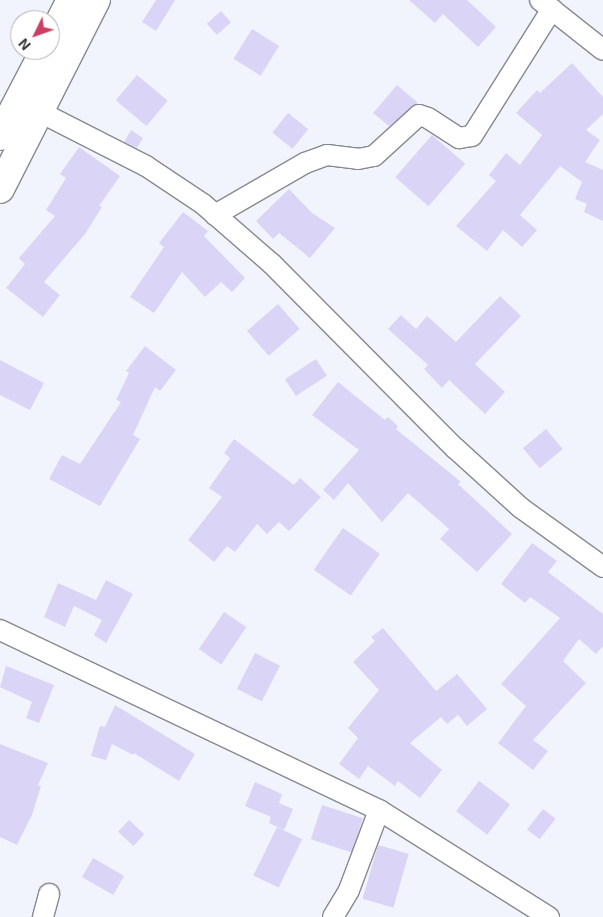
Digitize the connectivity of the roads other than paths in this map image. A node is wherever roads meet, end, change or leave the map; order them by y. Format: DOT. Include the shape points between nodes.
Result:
graph roads {
  1 [pos="71,0"];
  2 [pos="96,0"];
  3 [pos="546,4"];
  4 [pos="60,21"];
  5 [pos="603,50"];
  6 [pos="41,60"];
  7 [pos="40,112"];
  8 [pos="0,136"];
  9 [pos="0,188"];
  10 [pos="215,215"];
  11 [pos="603,567"];
  12 [pos="0,630"];
  13 [pos="379,810"];
  14 [pos="49,894"];
  15 [pos="43,917"];
  16 [pos="334,917"];
  17 [pos="549,917"];
  1 -- 4 [label="street"];
  2 -- 7 [label="street"];
  3 -- 5 [label="street"];
  3 -- 10 [label="street" via="472,136 459,138 419,115 374,156 358,159 327,155 305,163"];
  6 -- 8 [label="street"];
  7 -- 9 [label="street"];
  7 -- 10 [label="street" via="146,166"];
  10 -- 11 [label="street" via="272,264 455,448 506,494"];
  12 -- 13 [label="street"];
  13 -- 16 [label="street" via="349,890"];
  13 -- 17 [label="street"];
  14 -- 15 [label="street"];
}
